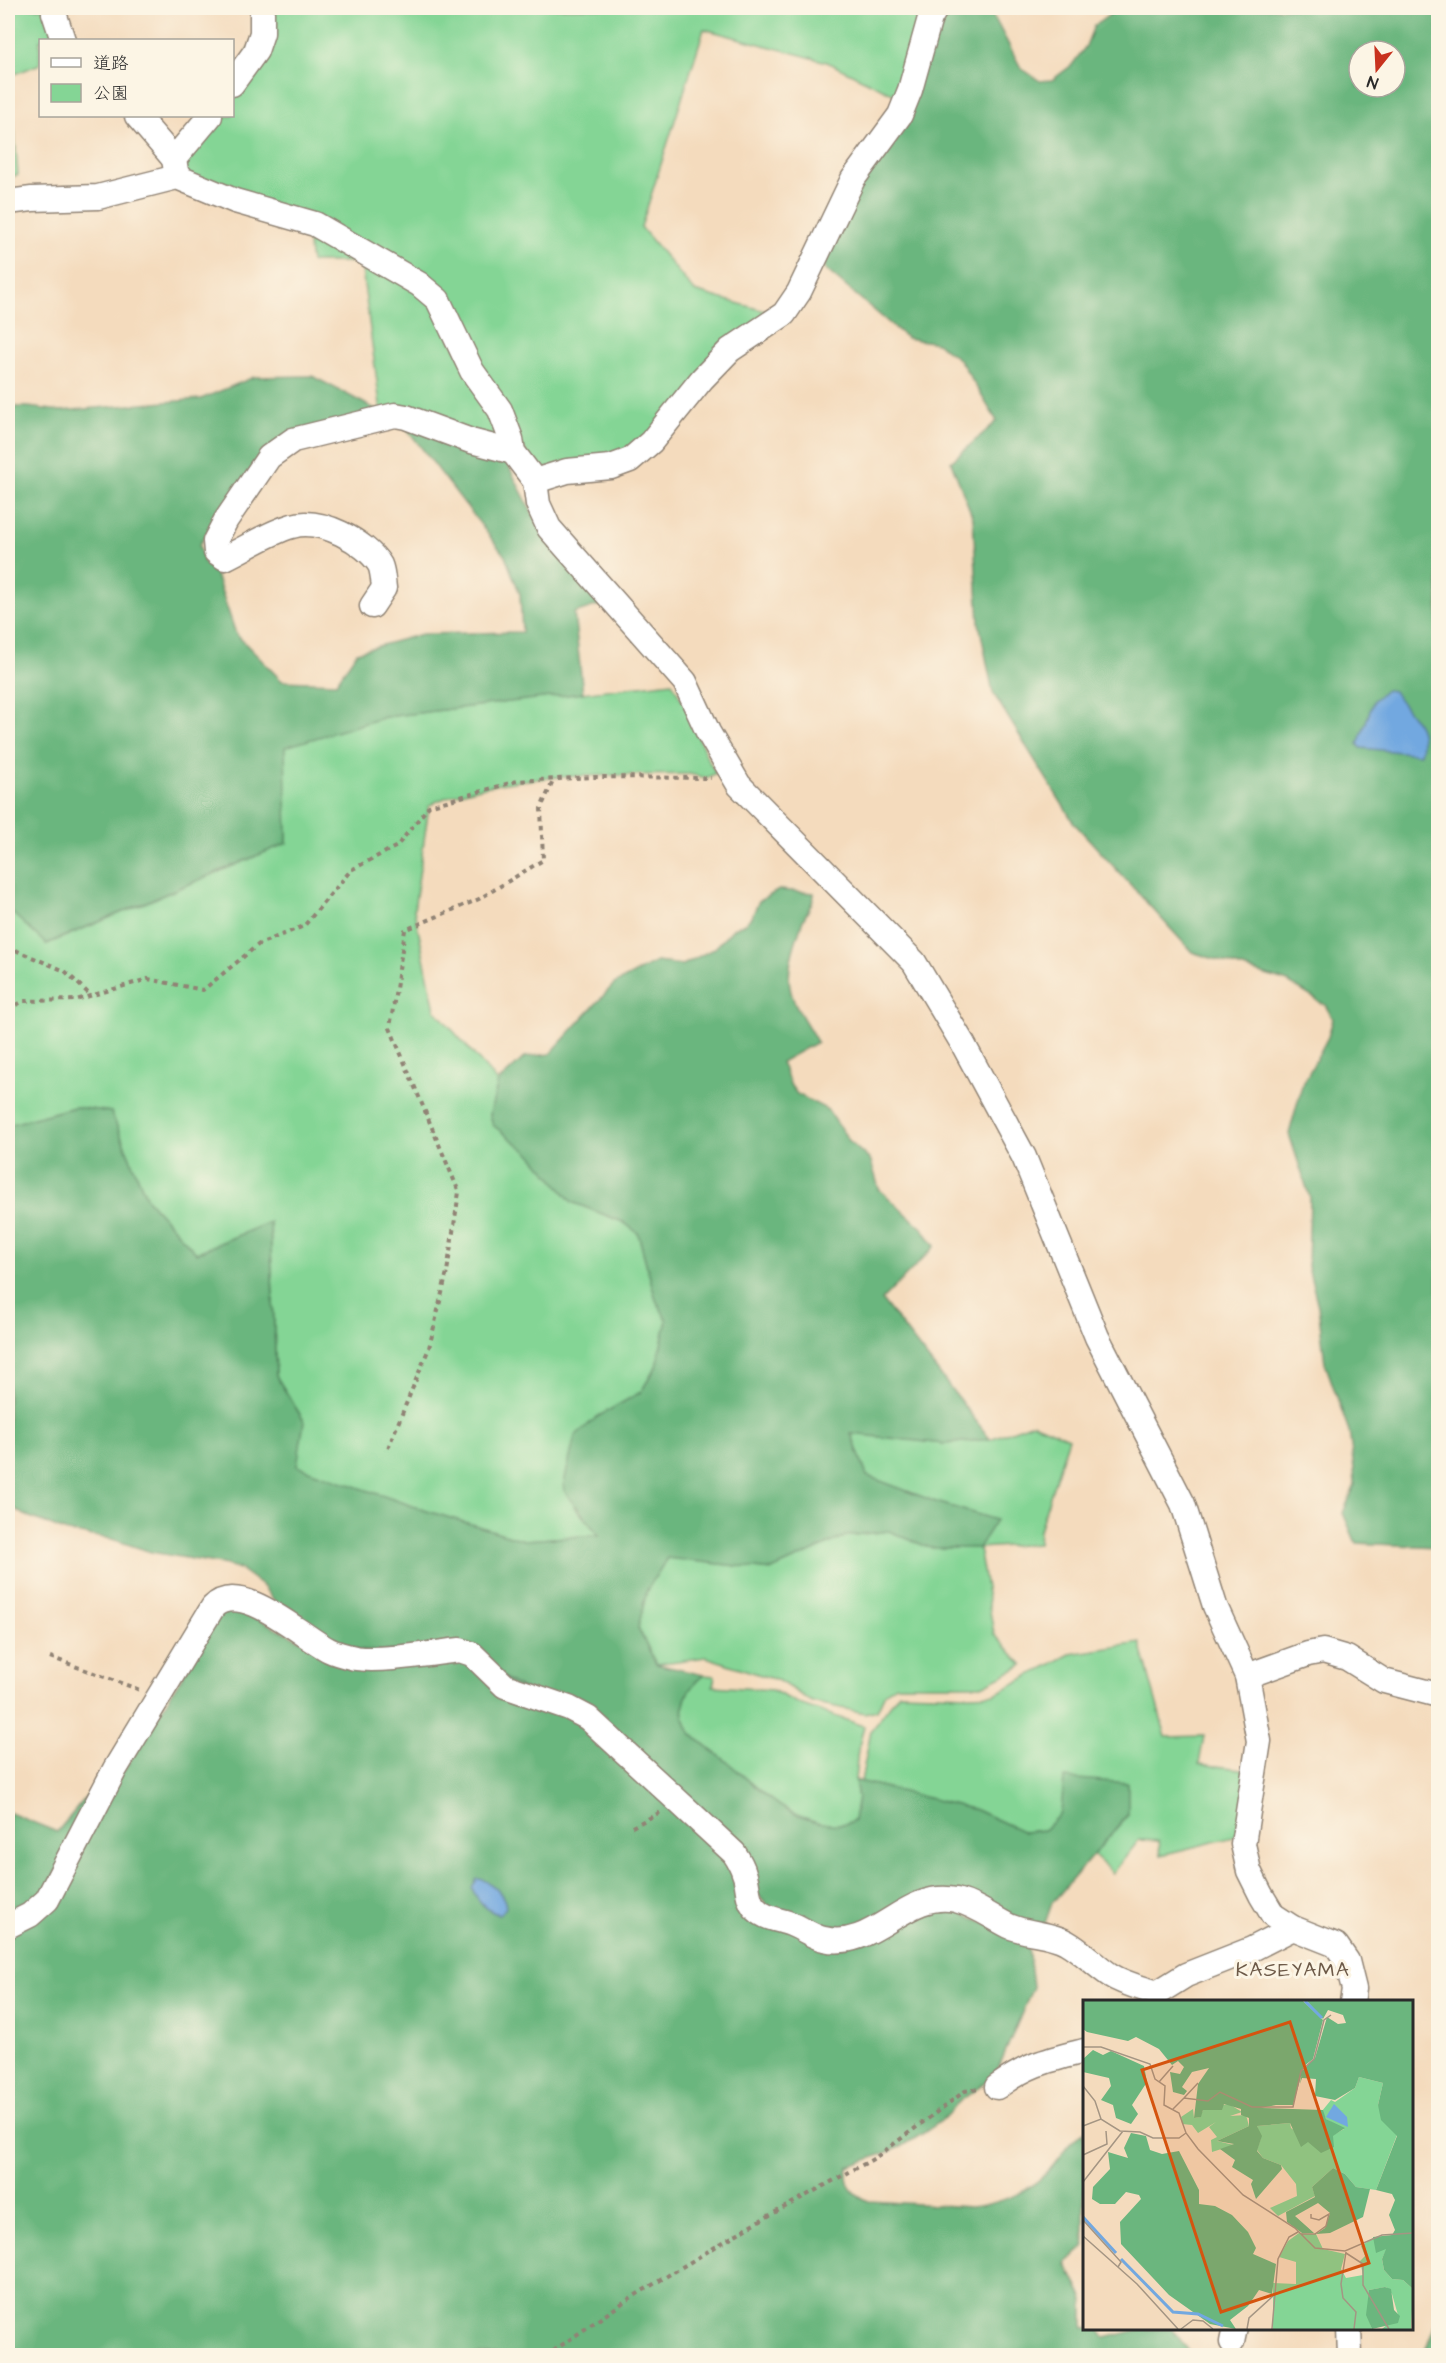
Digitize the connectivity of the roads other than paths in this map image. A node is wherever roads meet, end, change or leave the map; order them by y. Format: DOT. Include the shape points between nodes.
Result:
graph roads {
  1 [pos="56,8"];
  2 [pos="262,8"];
  3 [pos="936,8"];
  4 [pos="63,39"];
  5 [pos="234,81"];
  6 [pos="138,117"];
  7 [pos="209,117"];
  8 [pos="176,168"];
  9 [pos="8,202"];
  10 [pos="513,452"];
  11 [pos="535,481"];
  12 [pos="372,606"];
  13 [pos="1247,1676"];
  14 [pos="1438,1695"];
  15 [pos="8,1926"];
  16 [pos="1293,1928"];
  17 [pos="1154,1997"];
  18 [pos="1352,2000"];
  19 [pos="1083,2051"];
  20 [pos="997,2087"];
  21 [pos="1348,2330"];
  22 [pos="1350,2355"];
  1 -- 4 [label="street" via="54,13"];
  2 -- 5 [label="street" via="262,33 256,51"];
  3 -- 11 [label="street" via="900,115 853,179 799,292 784,314 730,350 651,442 630,460"];
  6 -- 8 [label="street"];
  7 -- 8 [label="street"];
  8 -- 9 [label="street" via="98,197"];
  8 -- 10 [label="street" via="235,201 315,224 426,289 438,300 472,371 500,410"];
  10 -- 11 [label="street"];
  10 -- 12 [label="street" via="395,415 293,440 269,457 214,541 216,552 225,558 293,525 317,525 369,550 381,568 384,588"];
  11 -- 13 [label="street" via="538,504 549,528 685,682 739,785 915,962 1024,1157 1097,1337 1183,1504 1215,1606"];
  13 -- 14 [label="street" via="1323,1651 1347,1658 1384,1682"];
  13 -- 16 [label="street" via="1259,1741 1243,1844 1261,1895 1273,1915"];
  15 -- 17 [label="street" via="30,1915 47,1900 105,1787 213,1608 224,1599 236,1599 273,1613 342,1655 369,1659 460,1650 472,1654 505,1686 588,1718 734,1853 745,1873 748,1897 763,1915 824,1940 843,1940 872,1932 917,1904 934,1898 953,1899 1007,1925 1065,1942 1112,1976"];
  16 -- 17 [label="street" via="1186,1975"];
  16 -- 18 [label="street" via="1336,1945 1347,1961 1354,1989"];
  19 -- 20 [label="street" via="1018,2071"];
  21 -- 22 [label="street"];
}
